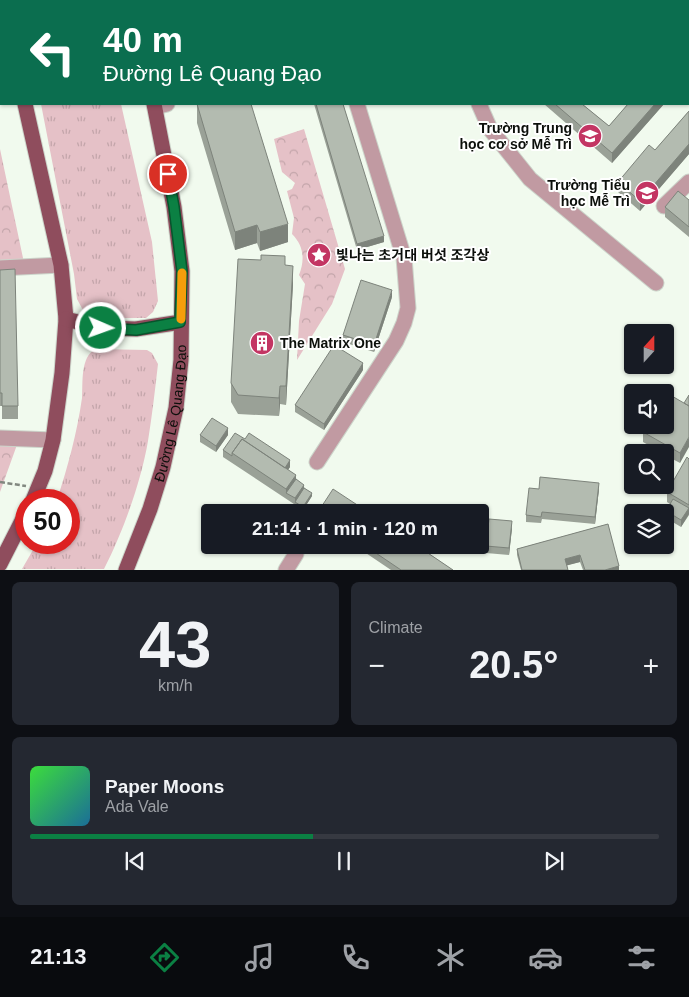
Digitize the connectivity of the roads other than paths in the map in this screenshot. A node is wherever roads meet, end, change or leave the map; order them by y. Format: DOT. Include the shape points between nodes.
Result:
graph roads {
  1 [pos="25,105"];
  2 [pos="159,105"];
  3 [pos="356,105"];
  4 [pos="479,105"];
  5 [pos="689,182"];
  6 [pos="664,206"];
  7 [pos="61,265"];
  8 [pos="0,268"];
  9 [pos="656,283"];
  10 [pos="66,319"];
  11 [pos="180,322"];
  12 [pos="0,438"];
  13 [pos="53,440"];
  14 [pos="317,462"];
  15 [pos="37,489"];
  16 [pos="15,535"];
  17 [pos="296,554"];
  18 [pos="0,564"];
  19 [pos="126,570"];
  20 [pos="286,570"];
  1 -- 7 [label="main road"];
  2 -- 11 [label="main road, Đường Lê Quang Đạo" via="182,271"];
  3 -- 14 [label="street" via="404,258 408,308 396,341"];
  4 -- 9 [label="street" via="490,129 530,179"];
  5 -- 6 [label="street"];
  7 -- 8 [label="street"];
  7 -- 10 [label="main road"];
  10 -- 11 [label="main road" via="101,328 136,330"];
  10 -- 13 [label="main road"];
  11 -- 19 [label="main road, Đường Lê Quang Đạo" via="176,408 163,467"];
  12 -- 13 [label="street"];
  13 -- 15 [label="main road"];
  16 -- 18 [label="main road"];
  17 -- 20 [label="street"];
}
